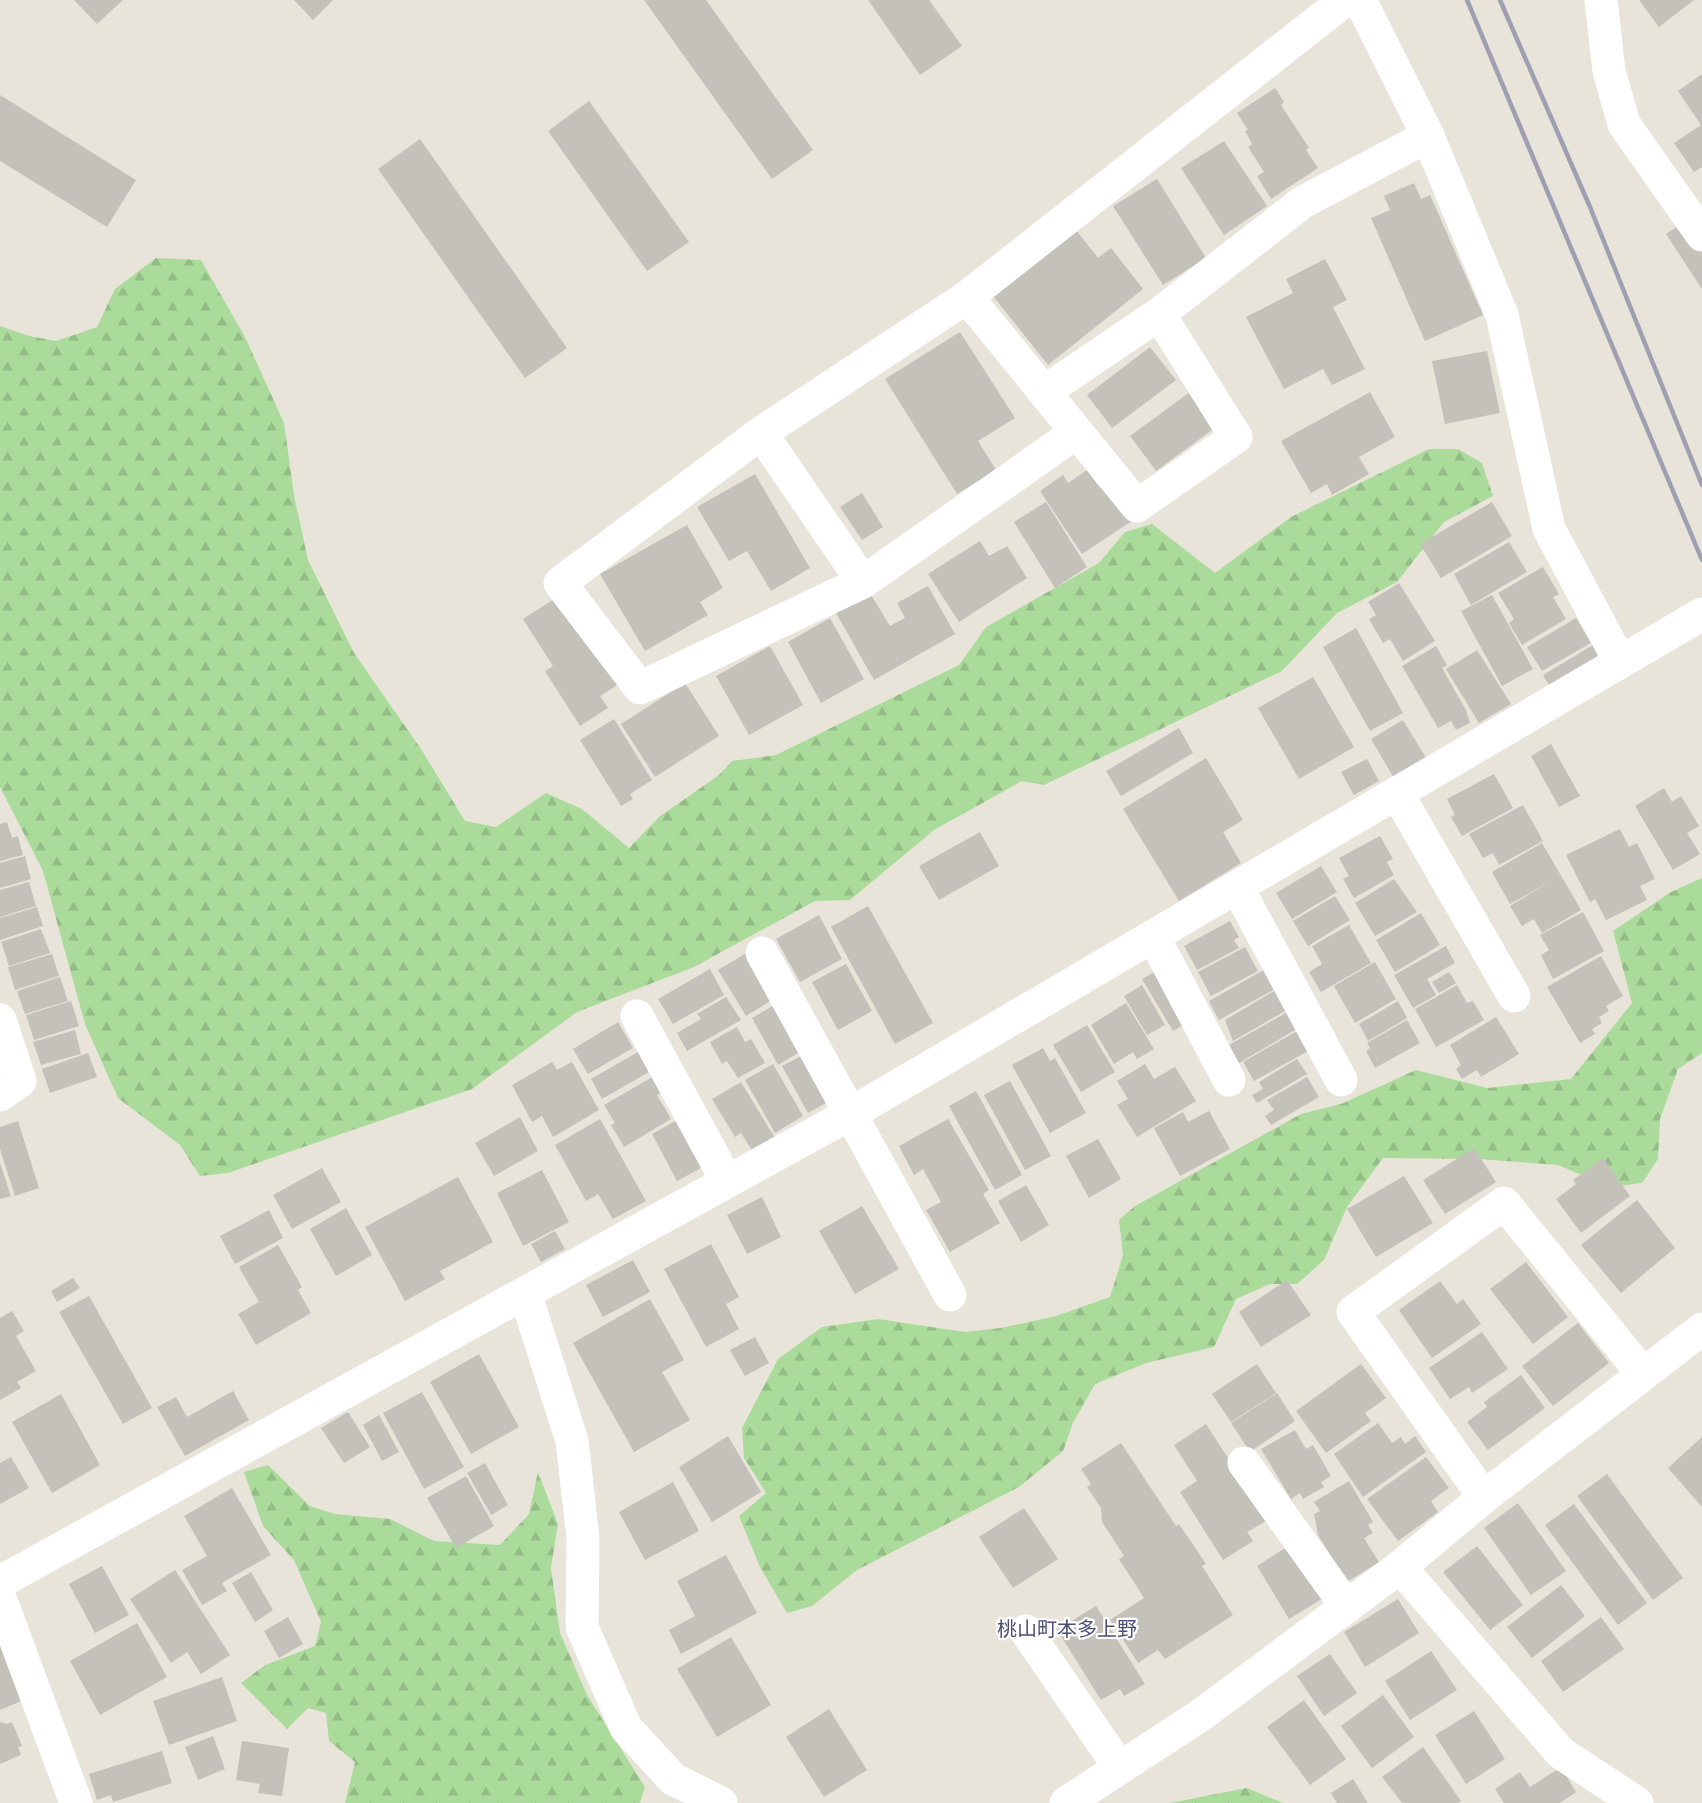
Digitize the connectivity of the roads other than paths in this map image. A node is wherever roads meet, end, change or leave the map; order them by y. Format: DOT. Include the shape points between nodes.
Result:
graph roads {
  1 [pos="1345,0"];
  2 [pos="1360,0"];
  3 [pos="1601,0"];
  4 [pos="1428,136"];
  5 [pos="1702,236"];
  6 [pos="967,297"];
  7 [pos="1159,314"];
  8 [pos="1044,392"];
  9 [pos="1077,432"];
  10 [pos="761,433"];
  11 [pos="863,582"];
  12 [pos="1702,614"];
  13 [pos="1620,662"];
  14 [pos="1397,793"];
  15 [pos="1237,887"];
  16 [pos="1153,936"];
  17 [pos="762,953"];
  18 [pos="1514,996"];
  19 [pos="637,1016"];
  20 [pos="0,1020"];
  21 [pos="1229,1080"];
  22 [pos="1341,1080"];
  23 [pos="0,1095"];
  24 [pos="850,1114"];
  25 [pos="727,1181"];
  26 [pos="525,1293"];
  27 [pos="950,1295"];
  28 [pos="1702,1329"];
  29 [pos="1643,1374"];
  30 [pos="1244,1462"];
  31 [pos="1484,1497"];
  32 [pos="1400,1568"];
  33 [pos="0,1582"];
  34 [pos="0,1598"];
  35 [pos="1347,1606"];
  36 [pos="1026,1631"];
  37 [pos="1120,1768"];
  38 [pos="76,1803"];
  39 [pos="720,1803"];
  40 [pos="1066,1803"];
  41 [pos="1637,1803"];
  1 -- 6 [label="street"];
  2 -- 4 [label="street"];
  3 -- 5 [label="street" via="1609,71 1624,124"];
  4 -- 7 [label="street" via="1303,201"];
  4 -- 13 [label="street" via="1502,315 1549,529"];
  6 -- 8 [label="street"];
  6 -- 10 [label="street"];
  7 -- 8 [label="street"];
  7 -- 9 [label="street" via="1236,437 1137,506"];
  8 -- 9 [label="street"];
  9 -- 11 [label="street"];
  10 -- 11 [label="street"];
  10 -- 11 [label="street" via="560,583 640,688"];
  12 -- 13 [label="street"];
  13 -- 14 [label="street"];
  14 -- 15 [label="street"];
  14 -- 18 [label="street"];
  15 -- 16 [label="street"];
  15 -- 22 [label="street"];
  16 -- 21 [label="street"];
  16 -- 24 [label="street"];
  17 -- 24 [label="street"];
  19 -- 25 [label="street"];
  20 -- 23 [label="street" via="20,1081"];
  24 -- 25 [label="street"];
  24 -- 27 [label="street"];
  25 -- 26 [label="street"];
  26 -- 33 [label="street"];
  26 -- 39 [label="street" via="572,1441 583,1538 582,1627 626,1728 673,1779"];
  28 -- 29 [label="street"];
  29 -- 31 [label="street"];
  29 -- 31 [label="street" via="1504,1203 1353,1312"];
  30 -- 35 [label="street"];
  31 -- 32 [label="street"];
  32 -- 35 [label="street"];
  32 -- 41 [label="street" via="1561,1753"];
  34 -- 38 [label="street"];
  35 -- 37 [label="street" via="1201,1715"];
  36 -- 37 [label="street"];
  37 -- 40 [label="street"];
}
